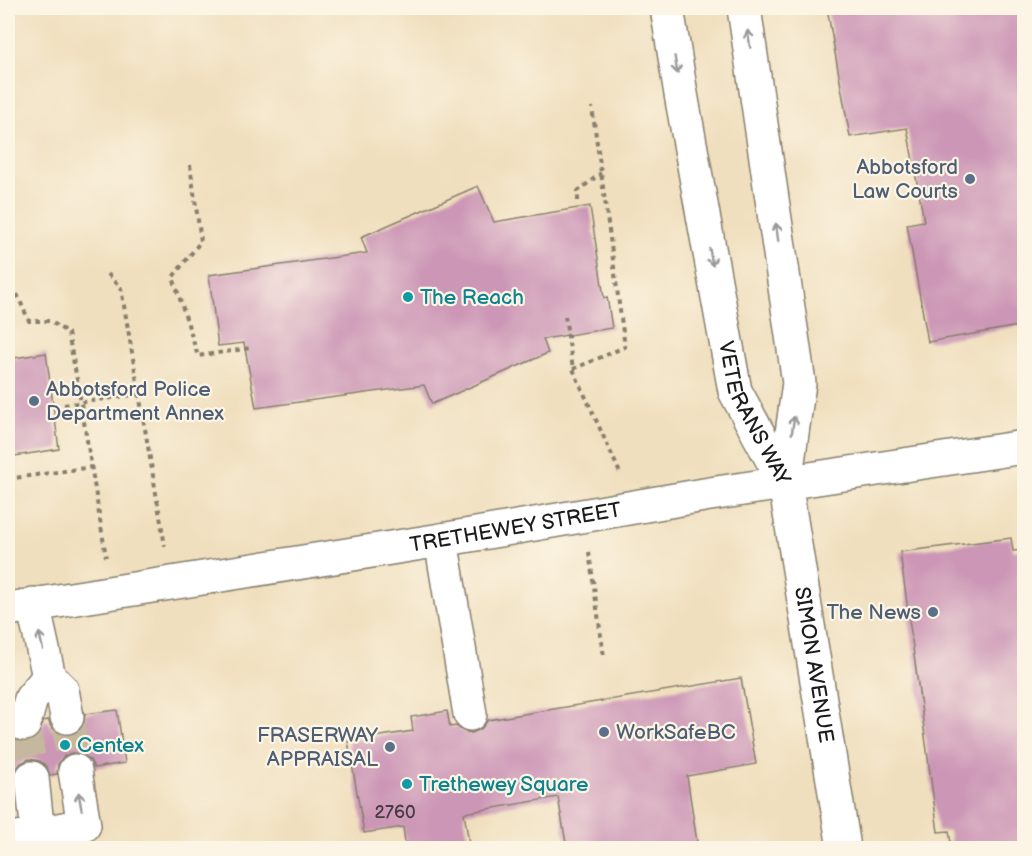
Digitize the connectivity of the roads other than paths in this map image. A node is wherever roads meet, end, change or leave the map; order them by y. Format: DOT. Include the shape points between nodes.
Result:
graph roads {
  1 [pos="667,8"];
  2 [pos="744,8"];
  3 [pos="1024,447"];
  4 [pos="785,483"];
  5 [pos="441,540"];
  6 [pos="20,607"];
  7 [pos="49,677"];
  8 [pos="470,714"];
  9 [pos="67,717"];
  10 [pos="24,724"];
  11 [pos="75,771"];
  12 [pos="32,778"];
  13 [pos="23,837"];
  14 [pos="844,849"];
  1 -- 4 [label="street, VETERANS WAY, one-way" via="735,391"];
  4 -- 2 [label="street, VETERANS WAY, one-way" via="799,383"];
  3 -- 4 [label="street, TRETHEWEY STREET"];
  4 -- 5 [label="street, TRETHEWEY STREET"];
  4 -- 14 [label="street, SIMON AVENUE"];
  5 -- 6 [label="street, TRETHEWEY STREET"];
  5 -- 8 [label="street"];
  7 -- 6 [label="street, one-way"];
  7 -- 9 [label="street" via="62,690"];
  7 -- 10 [label="street" via="31,699"];
  13 -- 11 [label="street, one-way" via="84,825"];
  12 -- 13 [label="street"];
}
